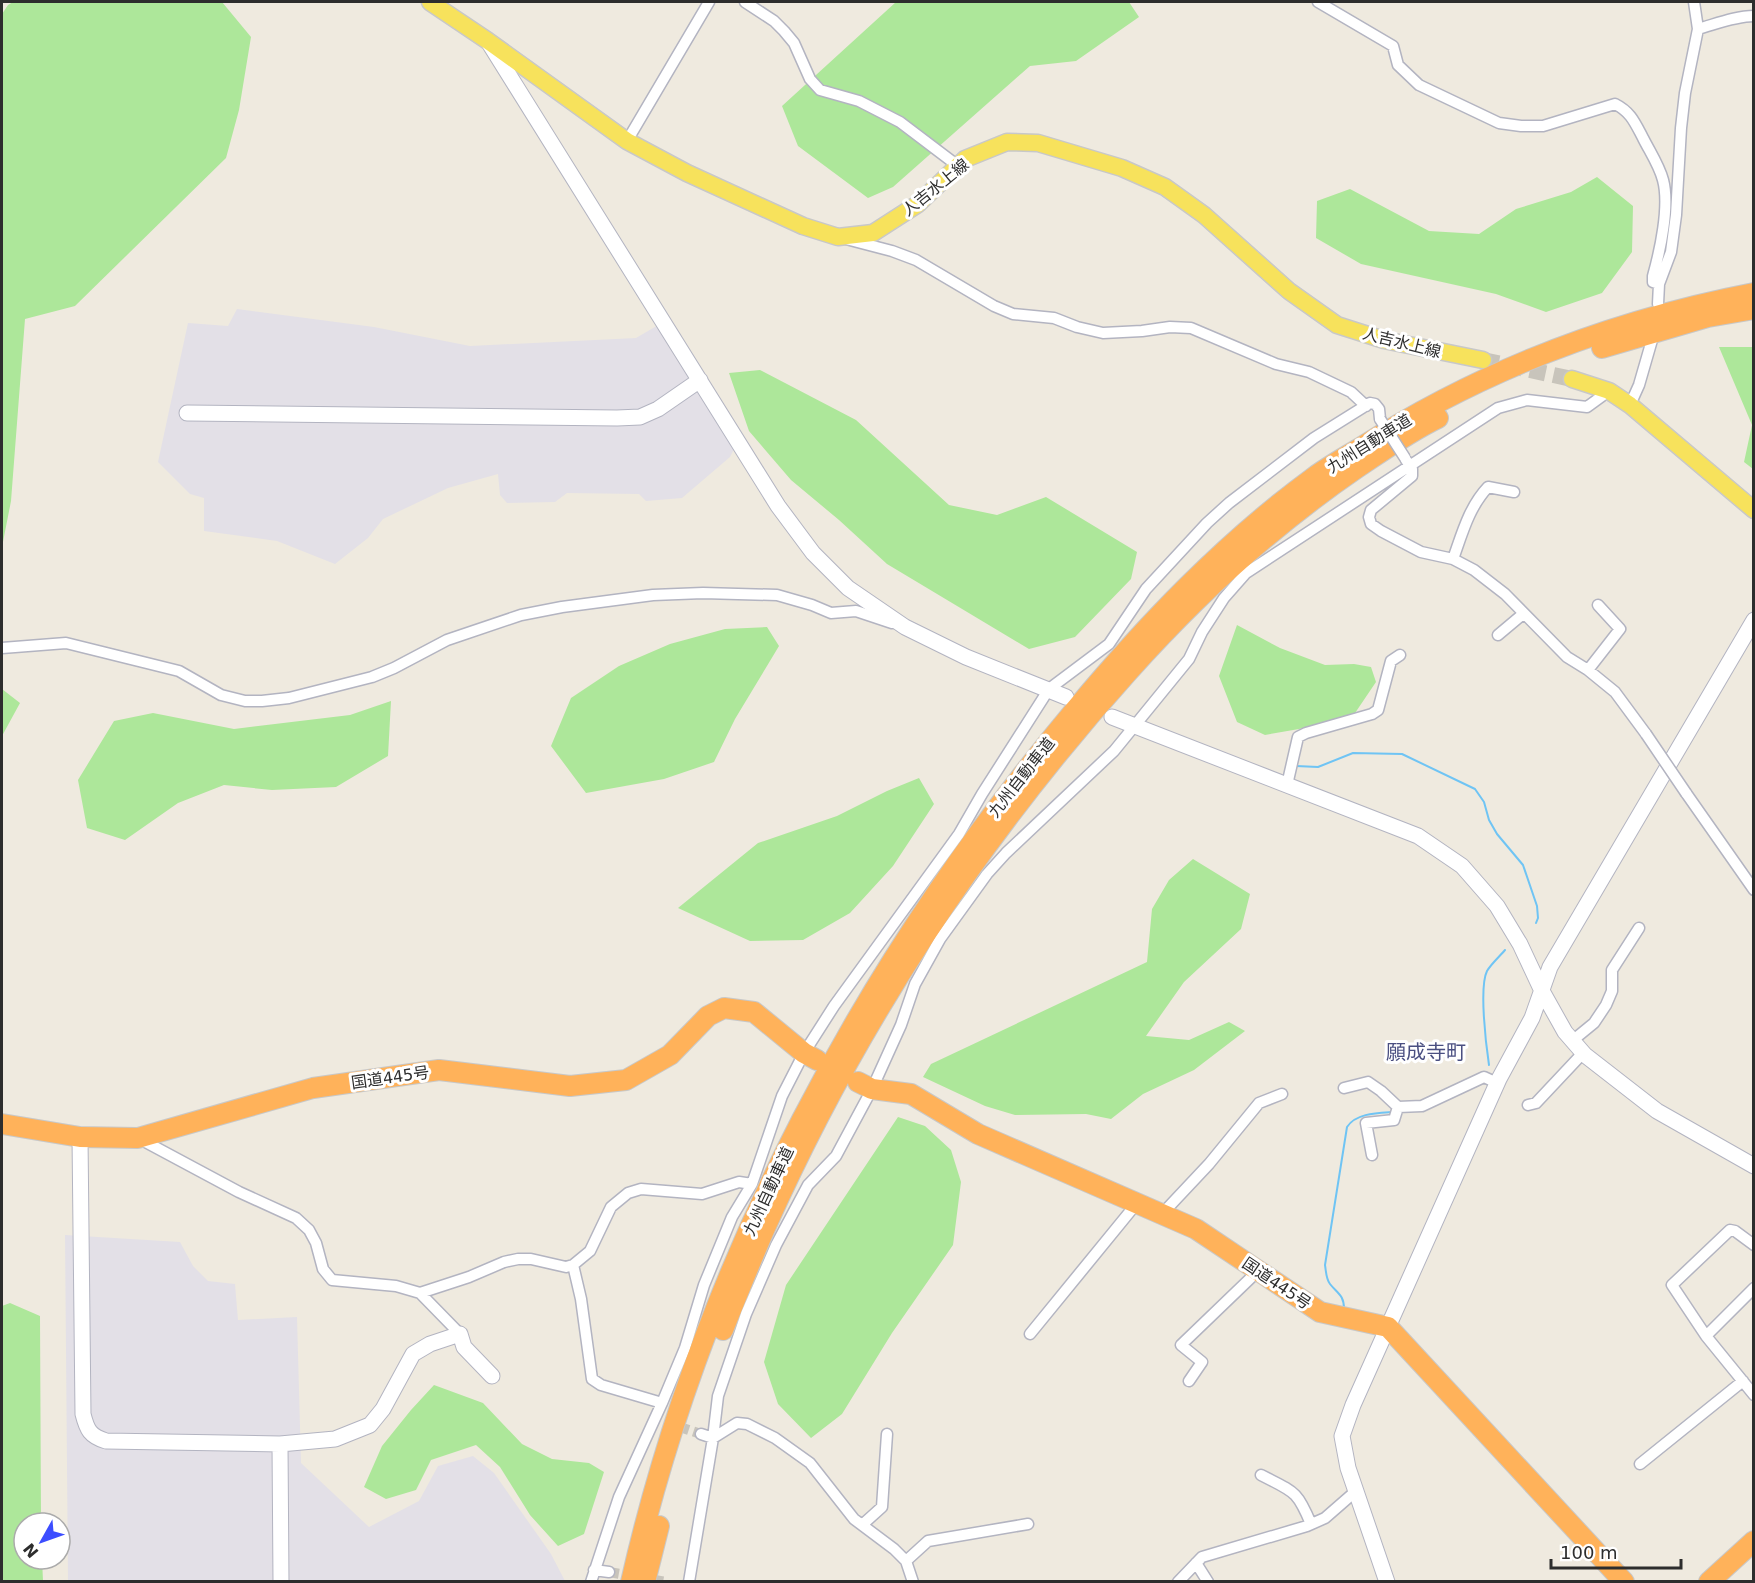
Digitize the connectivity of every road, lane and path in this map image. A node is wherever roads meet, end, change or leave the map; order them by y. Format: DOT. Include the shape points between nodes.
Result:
graph roads {
  1 [pos="430,2"];
  2 [pos="709,2"];
  3 [pos="746,2"];
  4 [pos="1317,2"];
  5 [pos="1694,2"];
  6 [pos="1754,16"];
  7 [pos="1698,28"];
  8 [pos="488,41"];
  9 [pos="627,141"];
  10 [pos="958,166"];
  11 [pos="838,237"];
  12 [pos="1659,284"];
  13 [pos="1754,293"];
  14 [pos="1658,304"];
  15 [pos="1754,309"];
  16 [pos="1652,340"];
  17 [pos="1483,360"];
  18 [pos="1572,379"];
  19 [pos="700,380"];
  20 [pos="1609,391"];
  21 [pos="1630,405"];
  22 [pos="1366,406"];
  23 [pos="187,413"];
  24 [pos="1407,461"];
  25 [pos="1514,492"];
  26 [pos="1754,510"];
  27 [pos="1453,559"];
  28 [pos="1598,605"];
  29 [pos="1523,614"];
  30 [pos="1754,620"];
  31 [pos="905,627"];
  32 [pos="1498,635"];
  33 [pos="2,648"];
  34 [pos="1400,655"];
  35 [pos="1588,670"];
  36 [pos="1049,689"];
  37 [pos="1066,697"];
  38 [pos="1112,717"];
  39 [pos="1134,726"];
  40 [pos="1287,785"];
  41 [pos="1754,890"];
  42 [pos="1639,928"];
  43 [pos="1542,991"];
  44 [pos="1572,1041"];
  45 [pos="1583,1053"];
  46 [pos="811,1057"];
  47 [pos="1497,1083"];
  48 [pos="865,1086"];
  49 [pos="1344,1088"];
  50 [pos="1282,1094"];
  51 [pos="1528,1105"];
  52 [pos="1398,1107"];
  53 [pos="2,1124"];
  54 [pos="80,1137"];
  55 [pos="138,1138"];
  56 [pos="1372,1155"];
  57 [pos="1754,1166"];
  58 [pos="752,1184"];
  59 [pos="1137,1203"];
  60 [pos="1162,1214"];
  61 [pos="1754,1245"];
  62 [pos="573,1265"];
  63 [pos="1259,1270"];
  64 [pos="1754,1288"];
  65 [pos="420,1293"];
  66 [pos="1388,1327"];
  67 [pos="460,1334"];
  68 [pos="1030,1334"];
  69 [pos="1706,1336"];
  70 [pos="492,1376"];
  71 [pos="1189,1381"];
  72 [pos="1743,1381"];
  73 [pos="1754,1395"];
  74 [pos="662,1403"];
  75 [pos="701,1434"];
  76 [pos="887,1434"];
  77 [pos="713,1438"];
  78 [pos="280,1444"];
  79 [pos="1640,1464"];
  80 [pos="1261,1475"];
  81 [pos="1356,1491"];
  82 [pos="1028,1524"];
  83 [pos="1311,1524"];
  84 [pos="862,1525"];
  85 [pos="1754,1540"];
  86 [pos="906,1561"];
  87 [pos="1196,1563"];
  88 [pos="594,1570"];
  89 [pos="609,1572"];
  90 [pos="692,1580"];
  91 [pos="281,1581"];
  92 [pos="591,1581"];
  93 [pos="631,1581"];
  94 [pos="645,1581"];
  95 [pos="913,1581"];
  96 [pos="1178,1581"];
  97 [pos="1208,1581"];
  98 [pos="1387,1581"];
  99 [pos="1624,1581"];
  100 [pos="1709,1581"];
  1 -- 8 [label="main road, 人吉水上線"];
  2 -- 9 [label="street"];
  3 -- 10 [label="street" via="784,31 794,43 810,80 820,90 859,101 900,122"];
  4 -- 12 [label="street" via="1393,46 1398,65 1419,85 1499,123 1543,126 1615,104 1623,108 1633,117 1664,183 1662,236 1653,276 1653,282"];
  5 -- 7 [label="street"];
  6 -- 7 [label="street"];
  7 -- 12 [label="street" via="1685,93 1671,252"];
  8 -- 9 [label="main road, 人吉水上線"];
  8 -- 19 [label="street"];
  9 -- 11 [label="main road, 人吉水上線" via="803,226"];
  10 -- 11 [label="main road, 人吉水上線" via="918,204 873,233"];
  10 -- 17 [label="main road, 人吉水上線" via="965,159 1007,142 1038,143 1122,168 1165,187 1204,215 1289,291 1337,325 1384,340"];
  11 -- 22 [label="street" via="916,260 1012,314 1054,318 1103,333 1191,328 1276,364 1309,372 1351,392"];
  12 -- 14 [label="street"];
  13 -- 93 [label="highway, 九州自動車道" via="1661,314 1544,353 1402,421 1316,476 1258,521 1164,609 1104,675 1010,791 942,884 867,999 786,1149 705,1340 654,1492"];
  15 -- 94 [label="highway, 九州自動車道" via="1663,329 1551,364 1410,432 1269,534 1173,622 1108,694 1013,809 954,891 890,991 824,1107 766,1225 717,1345 666,1496"];
  16 -- 21 [label="street"];
  18 -- 20 [label="main road"];
  19 -- 23 [label="street" via="640,417"];
  19 -- 31 [label="street" via="778,506 813,554 848,588"];
  20 -- 21 [label="main road"];
  20 -- 24 [label="street" via="1587,407 1527,400 1498,408"];
  21 -- 26 [label="main road"];
  22 -- 24 [label="street, bridge" via="1372,403 1379,409 1380,419"];
  22 -- 36 [label="street" via="1314,438 1229,503 1146,589 1109,644"];
  24 -- 27 [label="street" via="1412,476 1371,510 1369,520 1381,531 1421,552"];
  24 -- 39 [label="street" via="1246,573 1224,598 1190,659"];
  25 -- 27 [label="street" via="1488,487 1480,495"];
  27 -- 29 [label="street" via="1505,594"];
  28 -- 35 [label="street" via="1620,629"];
  29 -- 32 [label="street"];
  29 -- 35 [label="street" via="1567,657"];
  30 -- 43 [label="street" via="1550,967"];
  31 -- 33 [label="street" via="856,611 831,613 777,595 652,595 521,615 447,640 372,677 262,701 221,695 179,671 66,644"];
  31 -- 36 [label="street" via="966,657"];
  34 -- 40 [label="street" via="1391,662 1378,710 1298,738"];
  35 -- 41 [label="street, bridge" via="1615,692"];
  36 -- 37 [label="street"];
  36 -- 46 [label="street" via="959,834 834,1006"];
  38 -- 39 [label="street"];
  39 -- 40 [label="street"];
  39 -- 48 [label="street" via="1114,751 987,874 940,939 915,984 901,1025"];
  40 -- 43 [label="street" via="1418,836 1462,866 1497,906"];
  42 -- 44 [label="street" via="1612,970 1612,991 1606,1005 1594,1023"];
  43 -- 44 [label="street"];
  43 -- 47 [label="street"];
  44 -- 45 [label="street"];
  45 -- 51 [label="street" via="1536,1103"];
  45 -- 57 [label="street" via="1657,1111"];
  46 -- 55 [label="highway, 国道445号" via="754,1012 724,1008 708,1016 670,1055 626,1080 570,1086 439,1070 313,1088"];
  46 -- 58 [label="street" via="782,1096"];
  47 -- 52 [label="street" via="1484,1077 1422,1106"];
  47 -- 66 [label="street"];
  48 -- 59 [label="highway, 国道445号" via="911,1094 978,1134"];
  48 -- 77 [label="street" via="836,1156 808,1185 746,1314 718,1396"];
  49 -- 52 [label="street" via="1368,1082"];
  50 -- 60 [label="street" via="1259,1103"];
  52 -- 56 [label="street" via="1394,1120 1366,1123"];
  53 -- 54 [label="highway, 国道445号"];
  54 -- 55 [label="highway, 国道445号"];
  54 -- 78 [label="street" via="86,1428 92,1437 106,1441"];
  55 -- 65 [label="street" via="296,1218 309,1230 332,1280 396,1286"];
  58 -- 62 [label="street" via="739,1182 702,1194 640,1189 628,1193 611,1207 590,1251"];
  58 -- 74 [label="street" via="732,1217"];
  59 -- 60 [label="highway, 国道445号"];
  59 -- 68 [label="street"];
  60 -- 63 [label="highway, 国道445号" via="1196,1229"];
  61 -- 69 [label="street" via="1730,1230 1672,1285"];
  62 -- 65 [label="street" via="519,1259"];
  62 -- 74 [label="street" via="592,1379"];
  63 -- 66 [label="highway, 国道445号" via="1320,1312"];
  63 -- 71 [label="street" via="1181,1345 1202,1362"];
  64 -- 69 [label="street"];
  65 -- 67 [label="street"];
  66 -- 81 [label="street" via="1342,1436"];
  66 -- 99 [label="highway"];
  67 -- 70 [label="street" via="464,1347"];
  67 -- 78 [label="street" via="413,1354 370,1425 335,1439"];
  69 -- 72 [label="street"];
  72 -- 73 [label="street"];
  72 -- 79 [label="street"];
  74 -- 88 [label="street" via="660,1421 619,1497"];
  75 -- 77 [label="street"];
  76 -- 84 [label="street" via="882,1507"];
  77 -- 84 [label="street" via="737,1423 775,1438 810,1463"];
  77 -- 90 [label="street"];
  78 -- 91 [label="street"];
  80 -- 83 [label="street" via="1291,1490 1300,1499"];
  81 -- 83 [label="street" via="1325,1518"];
  81 -- 98 [label="street"];
  82 -- 86 [label="street" via="928,1541"];
  83 -- 87 [label="street" via="1202,1557"];
  84 -- 86 [label="street"];
  85 -- 100 [label="highway"];
  86 -- 95 [label="street"];
  87 -- 96 [label="street"];
  87 -- 97 [label="street"];
  88 -- 89 [label="street"];
  88 -- 92 [label="street"];
}
